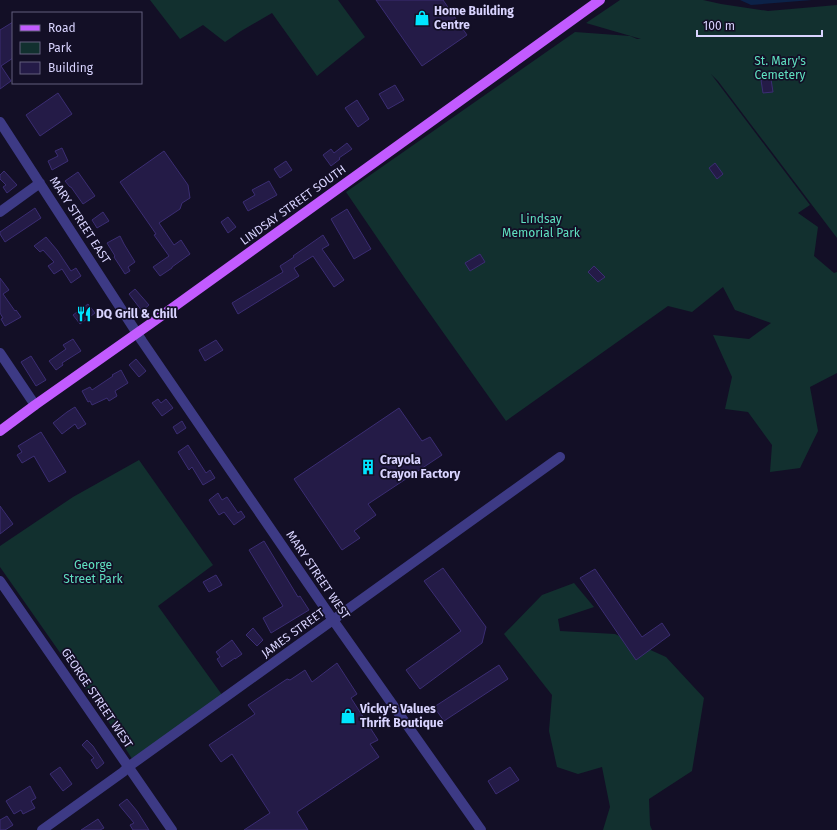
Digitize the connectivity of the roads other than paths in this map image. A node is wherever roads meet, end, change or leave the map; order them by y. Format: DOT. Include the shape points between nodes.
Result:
graph roads {
  1 [pos="600,0"];
  2 [pos="0,122"];
  3 [pos="40,183"];
  4 [pos="0,212"];
  5 [pos="137,333"];
  6 [pos="0,353"];
  7 [pos="35,405"];
  8 [pos="0,431"];
  9 [pos="560,457"];
  10 [pos="0,581"];
  11 [pos="333,620"];
  12 [pos="128,767"];
  13 [pos="42,830"];
  14 [pos="172,830"];
  15 [pos="481,830"];
  1 -- 5 [label="main road, LINDSAY STREET SOUTH"];
  2 -- 3 [label="street, MARY STREET EAST"];
  3 -- 4 [label="street"];
  3 -- 5 [label="street, MARY STREET EAST"];
  5 -- 7 [label="main road, LINDSAY STREET SOUTH"];
  5 -- 11 [label="street, MARY STREET WEST"];
  6 -- 7 [label="street"];
  7 -- 8 [label="main road, LINDSAY STREET SOUTH"];
  9 -- 11 [label="street, JAMES STREET"];
  10 -- 12 [label="street, GEORGE STREET WEST"];
  11 -- 12 [label="street, JAMES STREET"];
  11 -- 15 [label="street, MARY STREET WEST"];
  12 -- 13 [label="street, JAMES STREET"];
  12 -- 14 [label="street, GEORGE STREET WEST"];
}
